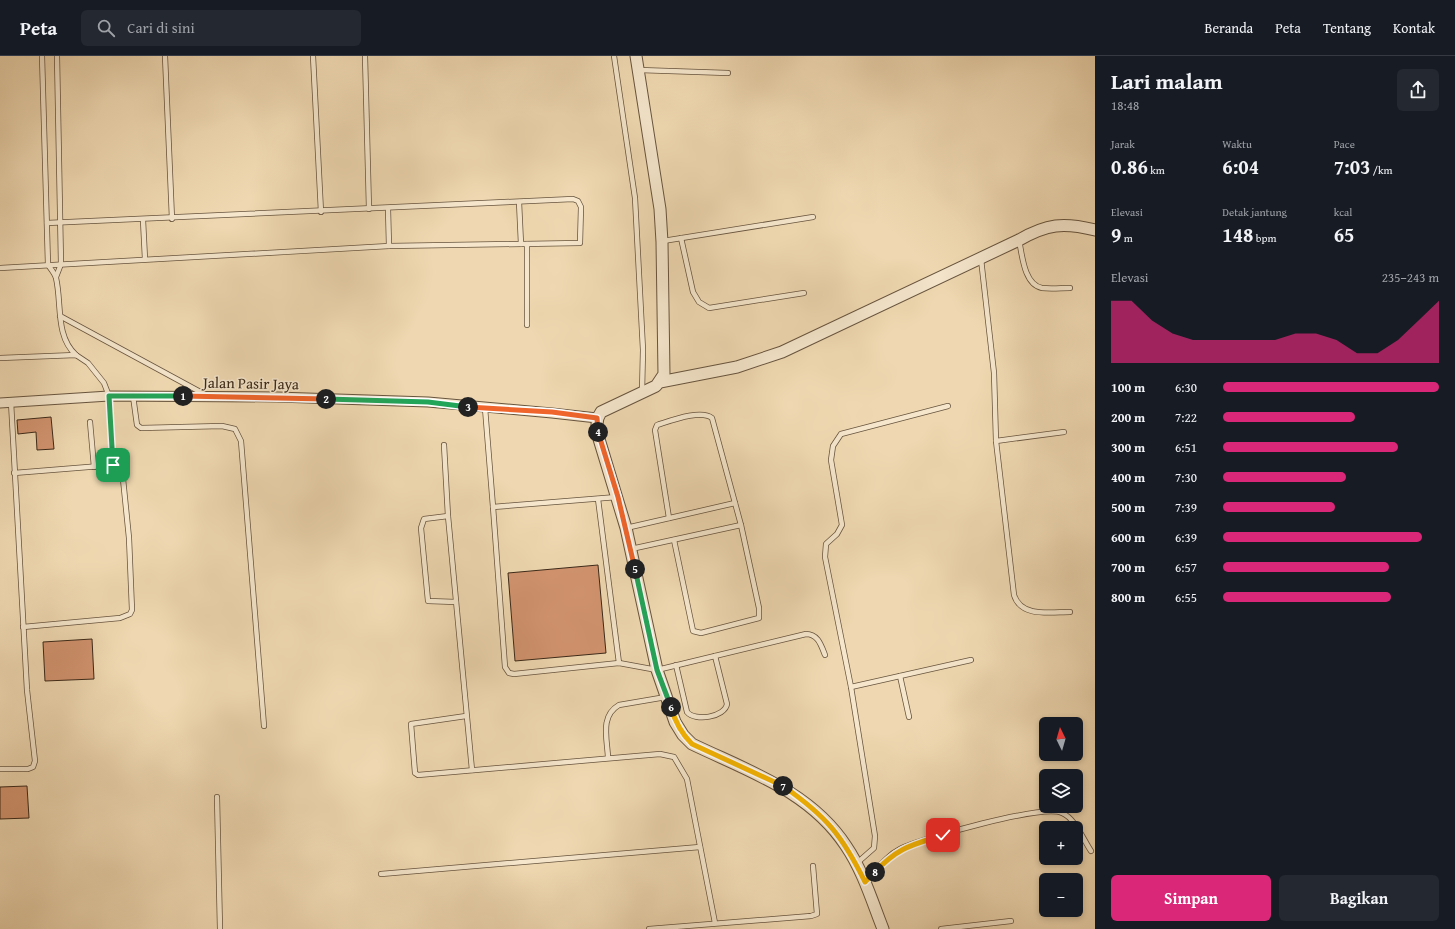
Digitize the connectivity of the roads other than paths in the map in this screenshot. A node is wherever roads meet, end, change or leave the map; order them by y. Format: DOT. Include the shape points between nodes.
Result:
graph roads {
  1 [pos="42,56"];
  2 [pos="57,56"];
  3 [pos="165,56"];
  4 [pos="313,56"];
  5 [pos="365,56"];
  6 [pos="614,56"];
  7 [pos="636,56"];
  8 [pos="638,70"];
  9 [pos="728,73"];
  10 [pos="519,202"];
  11 [pos="368,209"];
  12 [pos="388,209"];
  13 [pos="321,212"];
  14 [pos="813,217"];
  15 [pos="172,219"];
  16 [pos="143,220"];
  17 [pos="47,223"];
  18 [pos="60,223"];
  19 [pos="1095,230"];
  20 [pos="681,238"];
  21 [pos="1019,240"];
  22 [pos="662,242"];
  23 [pos="522,244"];
  24 [pos="527,244"];
  25 [pos="389,246"];
  26 [pos="981,258"];
  27 [pos="145,259"];
  28 [pos="60,264"];
  29 [pos="48,265"];
  30 [pos="0,268"];
  31 [pos="56,277"];
  32 [pos="1070,288"];
  33 [pos="804,293"];
  34 [pos="60,316"];
  35 [pos="527,325"];
  36 [pos="76,355"];
  37 [pos="0,358"];
  38 [pos="660,382"];
  39 [pos="642,392"];
  40 [pos="109,396"];
  41 [pos="133,396"];
  42 [pos="207,396"];
  43 [pos="0,402"];
  44 [pos="11,402"];
  45 [pos="948,406"];
  46 [pos="485,408"];
  47 [pos="597,418"];
  48 [pos="90,422"];
  49 [pos="1064,432"];
  50 [pos="996,441"];
  51 [pos="444,445"];
  52 [pos="113,465"];
  53 [pos="94,467"];
  54 [pos="14,473"];
  55 [pos="618,497"];
  56 [pos="598,499"];
  57 [pos="735,503"];
  58 [pos="493,506"];
  59 [pos="448,516"];
  60 [pos="669,518"];
  61 [pos="741,525"];
  62 [pos="626,528"];
  63 [pos="674,540"];
  64 [pos="630,549"];
  65 [pos="456,602"];
  66 [pos="1070,612"];
  67 [pos="23,627"];
  68 [pos="825,655"];
  69 [pos="715,656"];
  70 [pos="971,660"];
  71 [pos="619,663"];
  72 [pos="676,665"];
  73 [pos="657,670"];
  74 [pos="900,676"];
  75 [pos="851,686"];
  76 [pos="668,696"];
  77 [pos="466,716"];
  78 [pos="909,716"];
  79 [pos="264,726"];
  80 [pos="608,757"];
  81 [pos="0,769"];
  82 [pos="472,770"];
  83 [pos="216,797"];
  84 [pos="700,847"];
  85 [pos="1091,851"];
  86 [pos="856,864"];
  87 [pos="813,866"];
  88 [pos="381,874"];
  89 [pos="865,882"];
  90 [pos="1011,921"];
  91 [pos="715,923"];
  92 [pos="220,929"];
  93 [pos="649,929"];
  94 [pos="883,929"];
  95 [pos="941,929"];
  1 -- 17 [label="lane"];
  2 -- 18 [label="lane"];
  3 -- 15 [label="lane"];
  4 -- 13 [label="lane"];
  5 -- 11 [label="lane"];
  6 -- 39 [label="lane" via="636,205 643,350"];
  7 -- 8 [label="street"];
  8 -- 9 [label="lane"];
  8 -- 22 [label="street" via="656,179"];
  10 -- 12 [label="lane"];
  10 -- 23 [label="lane"];
  10 -- 24 [label="lane" via="573,199 578,200 580,204 580,243"];
  11 -- 12 [label="lane"];
  11 -- 13 [label="lane"];
  12 -- 25 [label="lane"];
  13 -- 15 [label="lane"];
  14 -- 20 [label="lane"];
  15 -- 16 [label="lane"];
  16 -- 18 [label="lane"];
  16 -- 27 [label="lane"];
  17 -- 18 [label="lane"];
  17 -- 29 [label="lane"];
  18 -- 28 [label="lane"];
  19 -- 21 [label="street" via="1059,225 1038,229"];
  20 -- 22 [label="lane"];
  20 -- 33 [label="lane" via="693,292 699,302 710,308"];
  21 -- 26 [label="street"];
  21 -- 32 [label="lane" via="1028,278 1032,283 1040,288"];
  22 -- 38 [label="street" via="664,369"];
  23 -- 24 [label="lane"];
  23 -- 25 [label="lane"];
  24 -- 35 [label="lane"];
  25 -- 27 [label="lane"];
  26 -- 38 [label="street" via="782,352 737,367"];
  26 -- 50 [label="lane" via="994,373"];
  27 -- 28 [label="lane"];
  28 -- 29 [label="lane"];
  28 -- 31 [label="lane"];
  29 -- 30 [label="lane"];
  29 -- 31 [label="lane"];
  31 -- 34 [label="lane"];
  34 -- 36 [label="lane" via="66,341"];
  34 -- 42 [label="lane"];
  36 -- 37 [label="lane"];
  36 -- 40 [label="lane" via="96,372"];
  38 -- 39 [label="street"];
  39 -- 47 [label="street" via="610,406"];
  40 -- 41 [label="street, Jalan Pasir Jaya"];
  40 -- 44 [label="street, Jalan Pasir Jaya"];
  40 -- 52 [label="lane"];
  41 -- 42 [label="street, Jalan Pasir Jaya"];
  41 -- 79 [label="lane" via="137,425 141,428 222,426 235,429 239,433"];
  42 -- 46 [label="street, Jalan Pasir Jaya" via="428,402"];
  43 -- 44 [label="street, Jalan Pasir Jaya"];
  44 -- 54 [label="lane"];
  45 -- 75 [label="lane" via="841,434 833,446 831,460 842,525 826,544 825,557"];
  46 -- 47 [label="street, Jalan Pasir Jaya"];
  46 -- 58 [label="lane"];
  47 -- 55 [label="street" via="599,439"];
  48 -- 53 [label="lane"];
  49 -- 50 [label="lane"];
  50 -- 66 [label="lane" via="1016,601 1029,611"];
  51 -- 59 [label="lane"];
  52 -- 53 [label="lane"];
  52 -- 67 [label="lane" via="122,469 129,538 132,610 130,614 120,618"];
  53 -- 54 [label="lane"];
  54 -- 67 [label="lane"];
  55 -- 56 [label="lane"];
  55 -- 62 [label="street"];
  56 -- 58 [label="lane"];
  56 -- 71 [label="lane"];
  57 -- 60 [label="lane"];
  57 -- 60 [label="lane" via="712,418 708,414 699,414 657,425 655,430"];
  57 -- 61 [label="lane"];
  58 -- 71 [label="lane" via="505,667 509,673"];
  59 -- 65 [label="lane"];
  59 -- 65 [label="lane" via="424,519 421,528 428,601"];
  60 -- 62 [label="lane"];
  61 -- 63 [label="lane"];
  61 -- 63 [label="lane" via="760,616 701,633 693,631"];
  62 -- 64 [label="street"];
  63 -- 64 [label="lane"];
  64 -- 73 [label="street"];
  65 -- 77 [label="lane"];
  67 -- 81 [label="lane" via="35,765 28,769"];
  68 -- 69 [label="lane" via="818,639 806,634"];
  69 -- 72 [label="lane"];
  69 -- 72 [label="lane" via="727,704 722,713 696,718 690,716"];
  70 -- 74 [label="lane"];
  71 -- 73 [label="lane"];
  72 -- 73 [label="lane"];
  73 -- 76 [label="street"];
  74 -- 75 [label="lane"];
  74 -- 78 [label="lane"];
  75 -- 86 [label="lane" via="876,842 870,853"];
  76 -- 80 [label="lane" via="619,705 613,709 606,723"];
  76 -- 86 [label="street" via="675,722 692,744 782,786 808,804 835,830"];
  77 -- 82 [label="lane"];
  77 -- 82 [label="lane" via="412,723 410,726 415,772 418,775"];
  80 -- 82 [label="lane"];
  80 -- 84 [label="lane" via="662,754 676,759 687,779"];
  83 -- 92 [label="lane"];
  84 -- 88 [label="lane"];
  84 -- 91 [label="lane"];
  85 -- 89 [label="lane" via="1070,817 1060,812 1041,811 943,835 900,849 887,858"];
  86 -- 89 [label="street"];
  87 -- 91 [label="lane" via="817,914"];
  89 -- 94 [label="street"];
  90 -- 95 [label="lane"];
  91 -- 93 [label="lane"];
}
